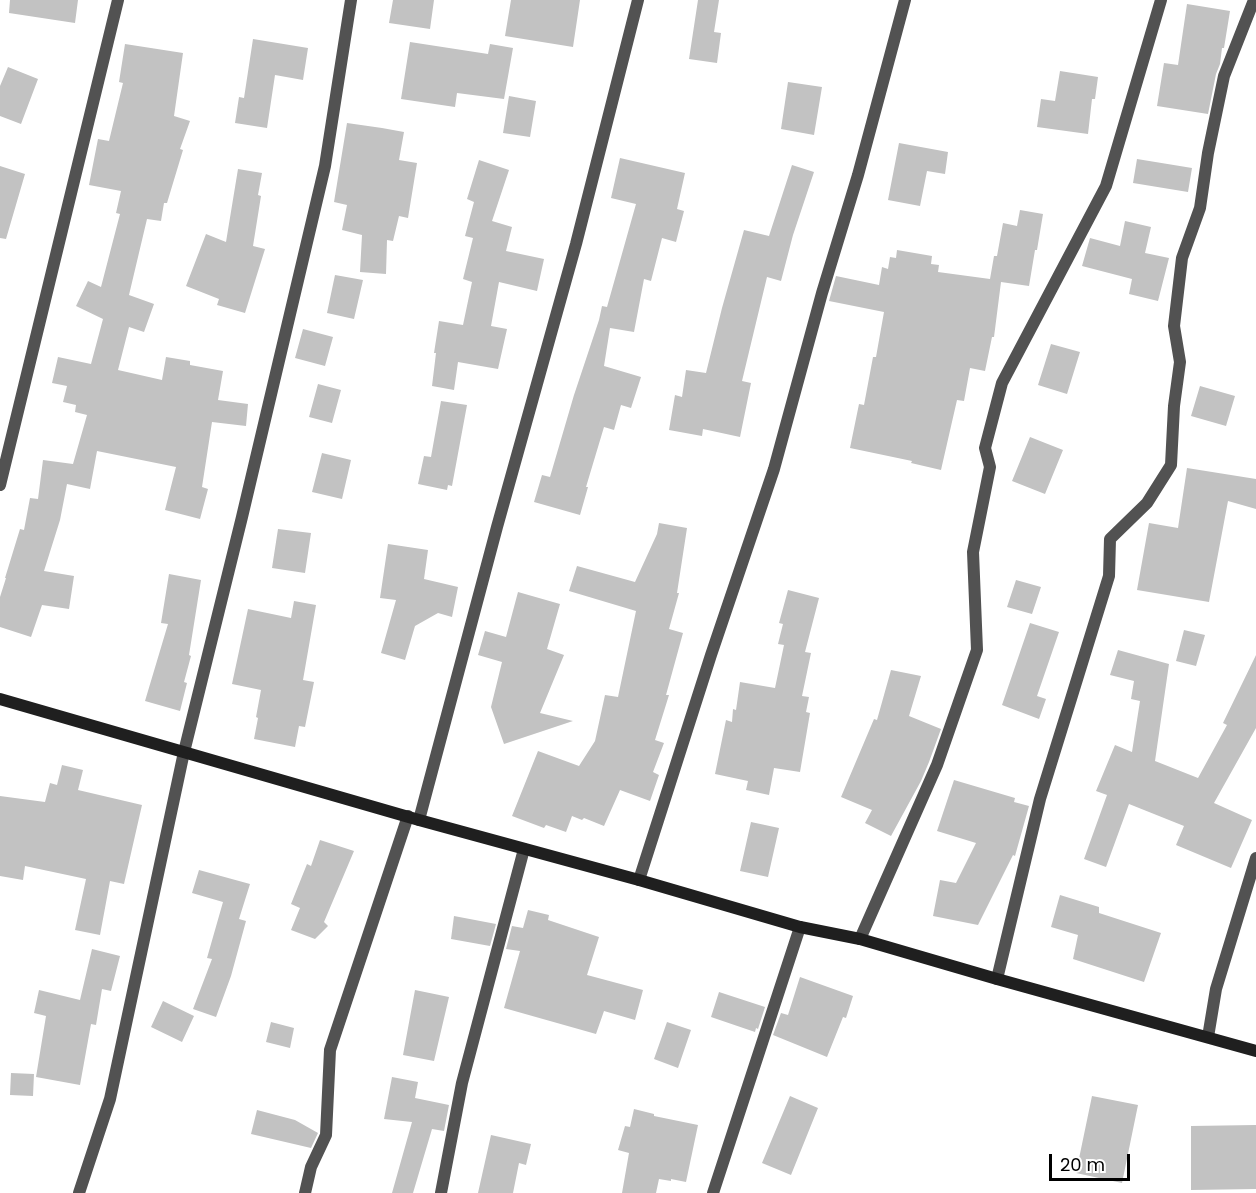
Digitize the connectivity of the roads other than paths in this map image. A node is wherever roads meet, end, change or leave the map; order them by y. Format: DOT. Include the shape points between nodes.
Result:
graph roads {
  1 [pos="118,0"];
  2 [pos="351,0"];
  3 [pos="638,0"];
  4 [pos="905,0"];
  5 [pos="1161,0"];
  6 [pos="1254,0"];
  7 [pos="0,486"];
  8 [pos="0,699"];
  9 [pos="184,752"];
  10 [pos="414,818"];
  11 [pos="524,849"];
  12 [pos="1256,858"];
  13 [pos="639,880"];
  14 [pos="800,927"];
  15 [pos="860,939"];
  16 [pos="997,979"];
  17 [pos="1208,1037"];
  18 [pos="1256,1051"];
  19 [pos="79,1193"];
  20 [pos="305,1193"];
  21 [pos="441,1193"];
  22 [pos="713,1193"];
  1 -- 7 [label="street"];
  2 -- 9 [label="street" via="325,166"];
  3 -- 10 [label="street" via="576,244"];
  4 -- 13 [label="street" via="774,469"];
  5 -- 15 [label="street" via="1106,186 1002,383 985,448 990,467 973,552 977,650 937,765"];
  6 -- 16 [label="street" via="1224,76 1200,208 1182,258 1174,326 1180,362 1171,465 1147,503 1110,539 1109,576 1040,799"];
  8 -- 9 [label="street"];
  9 -- 10 [label="street"];
  9 -- 19 [label="street" via="110,1099"];
  10 -- 11 [label="street"];
  10 -- 20 [label="street" via="330,1050 326,1135 311,1167"];
  11 -- 13 [label="street"];
  11 -- 21 [label="street" via="462,1083"];
  12 -- 17 [label="street" via="1216,989"];
  13 -- 14 [label="street"];
  14 -- 15 [label="street"];
  14 -- 22 [label="street"];
  15 -- 16 [label="street"];
  16 -- 17 [label="street"];
  17 -- 18 [label="street"];
}
